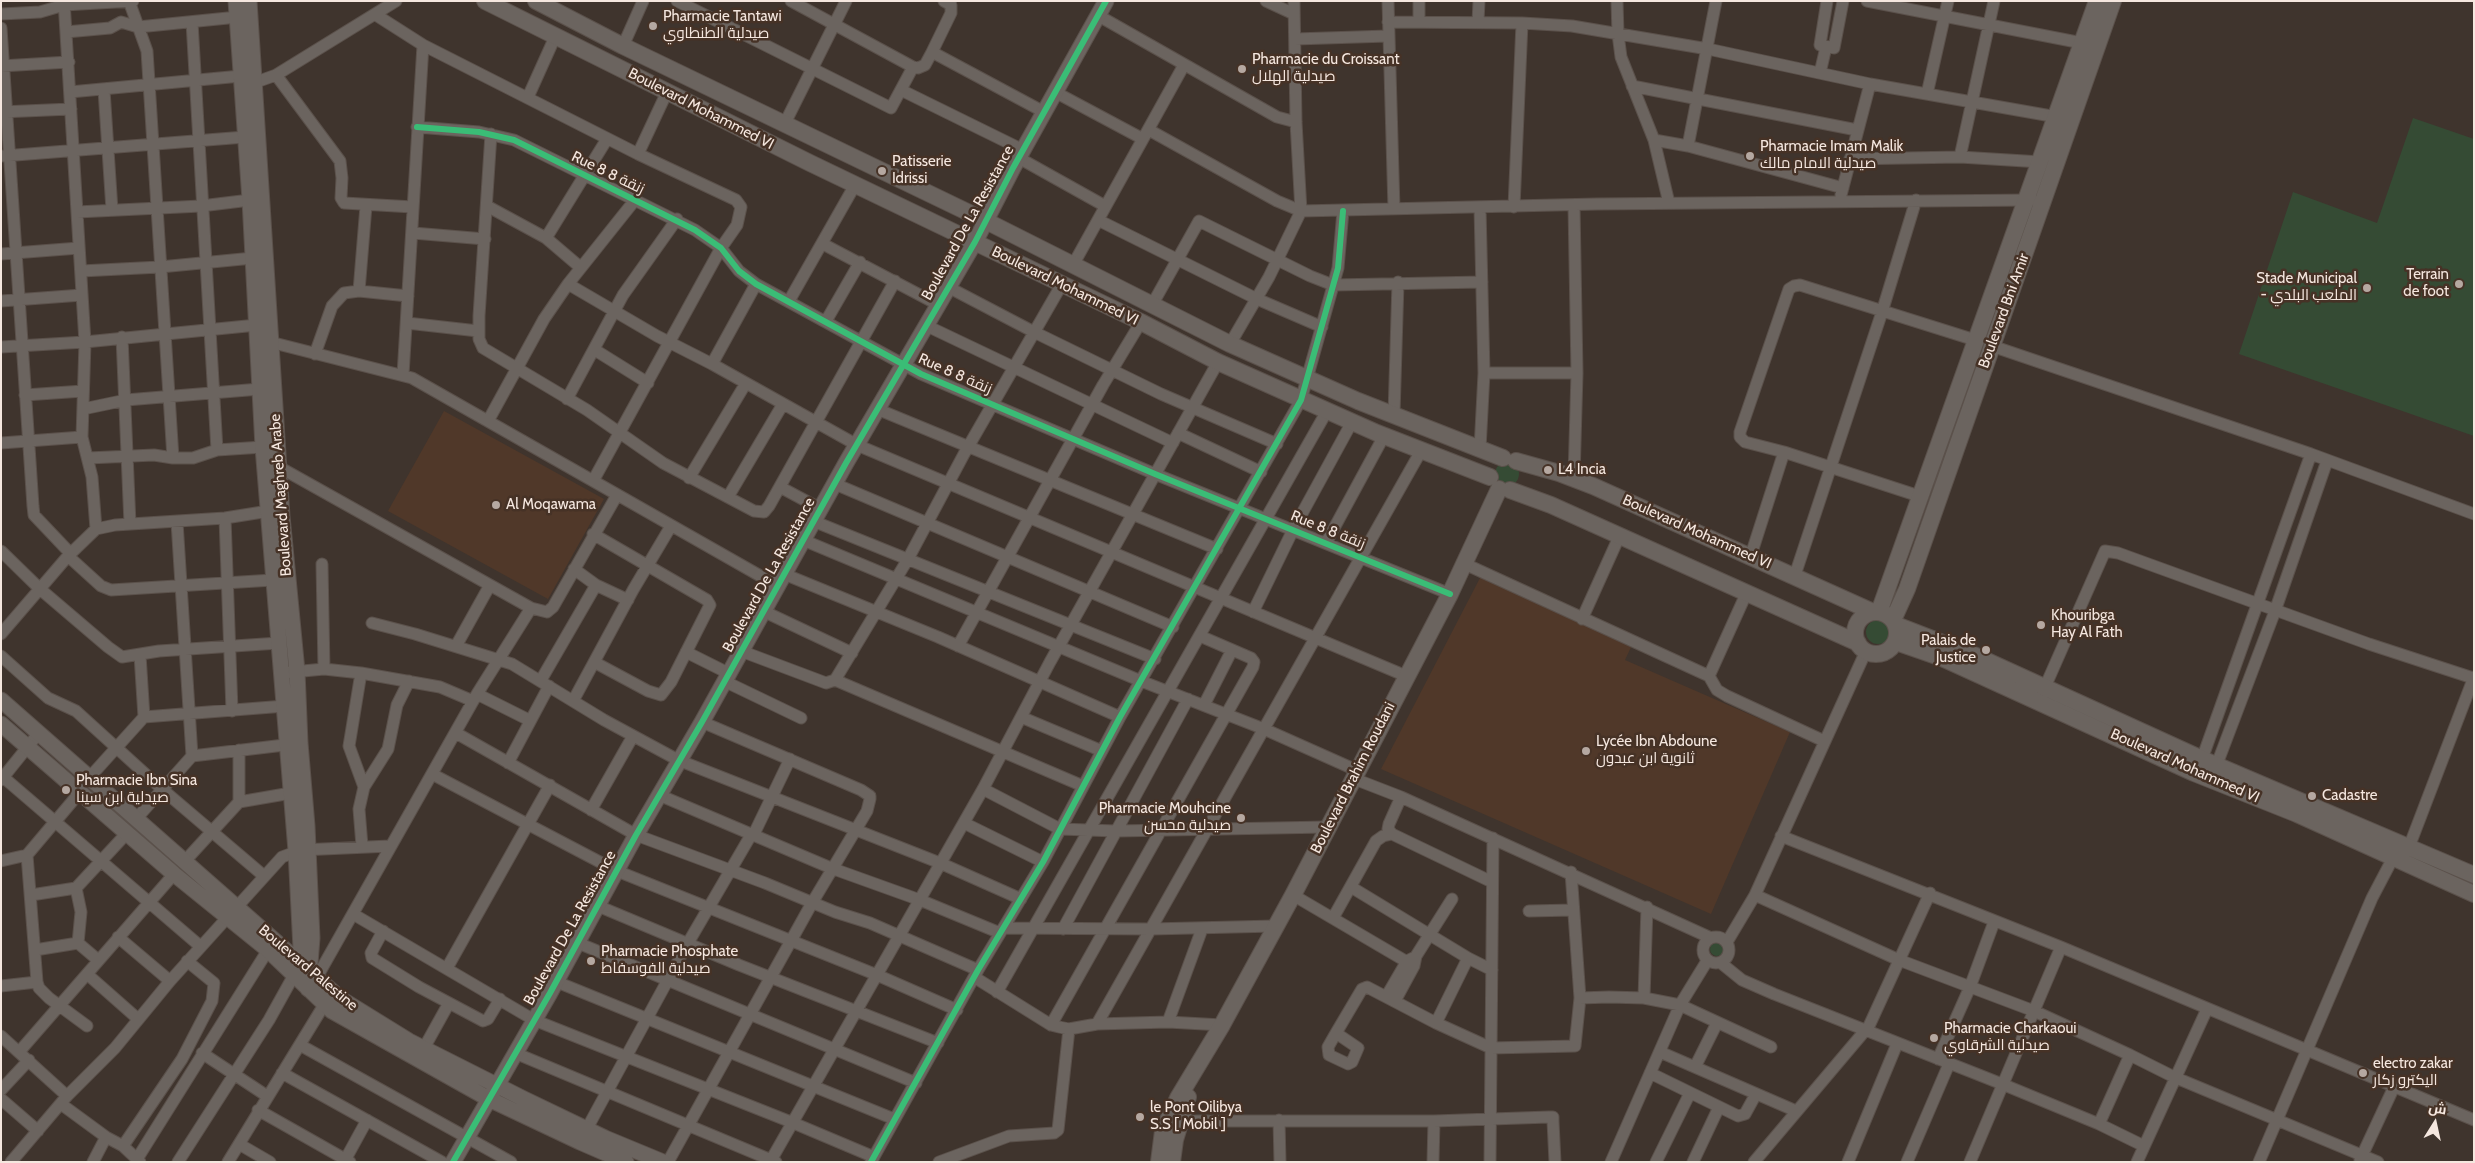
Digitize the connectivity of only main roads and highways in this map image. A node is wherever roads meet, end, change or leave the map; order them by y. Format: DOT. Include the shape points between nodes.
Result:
graph roads {
  1 [pos="485,1"];
  2 [pos="536,1"];
  3 [pos="2097,1"];
  4 [pos="2113,1"];
  5 [pos="1510,460"];
  6 [pos="1500,485"];
  7 [pos="1876,612"];
  8 [pos="1895,623"];
  9 [pos="1896,642"];
  10 [pos="1862,647"];
  11 [pos="2474,875"];
  12 [pos="2474,894"];
  13 [pos="1173,1121"];
  14 [pos="1159,1162"];
  15 [pos="1172,1162"];
  1 -- 6 [label="main road, Boulevard Mohammed VI" via="1218,362"];
  2 -- 5 [label="main road, Boulevard Mohammed VI" via="1230,344 1394,415"];
  3 -- 7 [label="main road, Boulevard Bni Amir" via="1922,497"];
  4 -- 8 [label="main road, Boulevard Bni Amir"];
  5 -- 6 [label="main road" via="1494,463"];
  5 -- 6 [label="main road" via="1522,475 1519,485"];
  5 -- 7 [label="main road, Boulevard Mohammed VI" via="1574,478"];
  6 -- 10 [label="main road, Boulevard Mohammed VI" via="1747,592"];
  6 -- 13 [label="main road, Boulevard Brahim Roudani" via="1450,594 1293,895 1200,1062"];
  7 -- 8 [label="main road"];
  7 -- 10 [label="main road" via="1863,617 1856,626"];
  8 -- 9 [label="main road"];
  8 -- 11 [label="main road, Boulevard Mohammed VI"];
  9 -- 10 [label="main road" via="1883,653 1875,654"];
  9 -- 12 [label="main road, Boulevard Mohammed VI" via="1942,658 2194,773 2297,814"];
  13 -- 14 [label="main road, Boulevard Brahim Roudani" via="1161,1140"];
  13 -- 15 [label="main road, Boulevard Brahim Roudani"];
}
